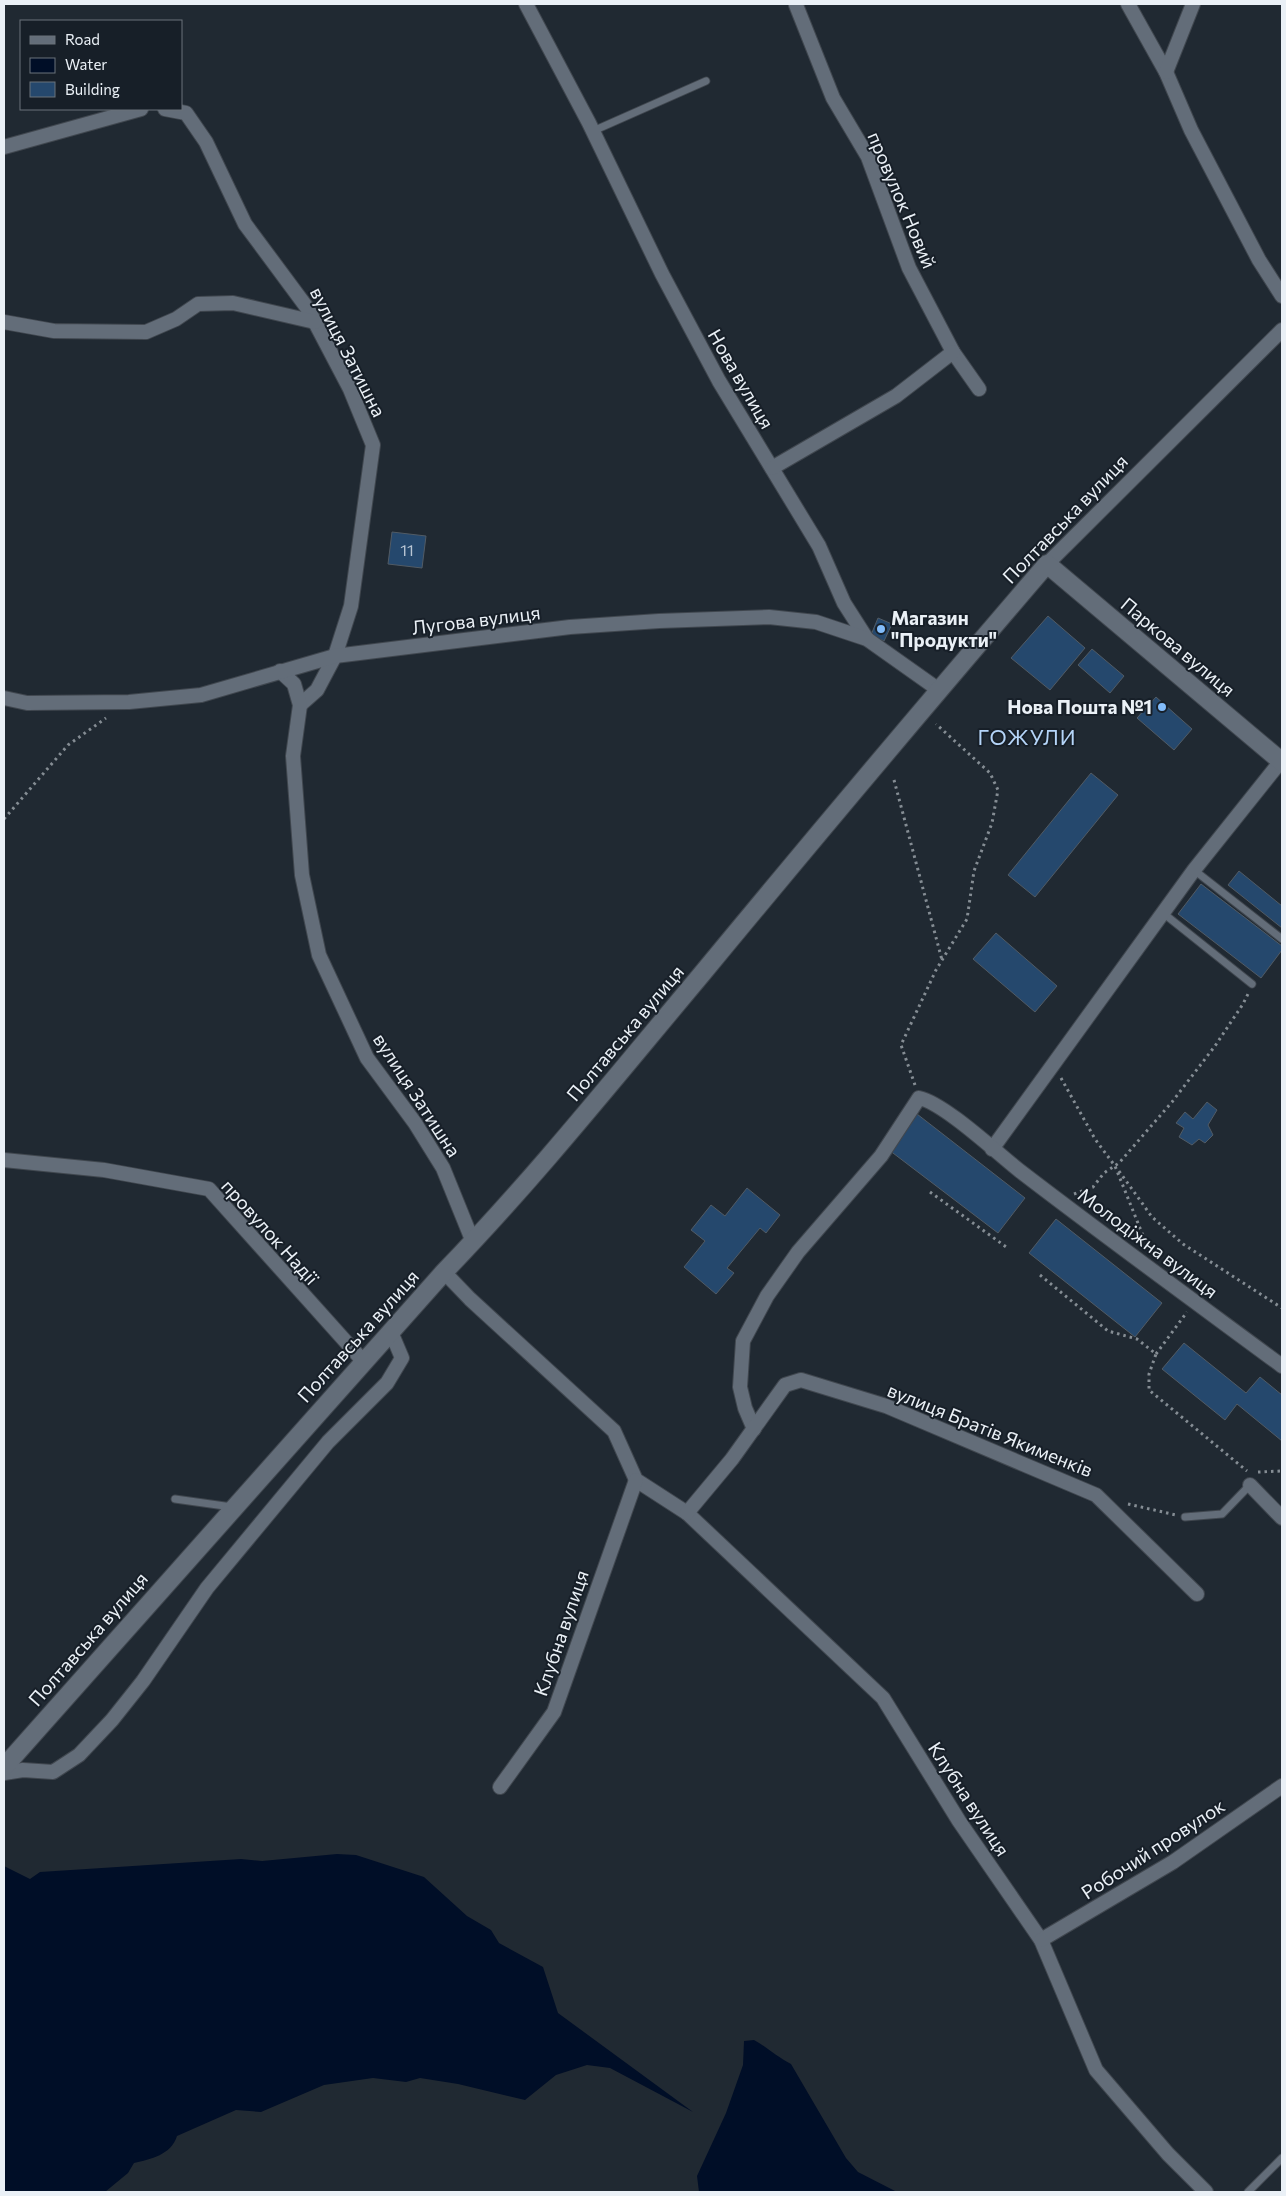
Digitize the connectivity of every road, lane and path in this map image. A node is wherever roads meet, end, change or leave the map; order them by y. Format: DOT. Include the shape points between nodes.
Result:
graph roads {
  1 [pos="526,4"];
  2 [pos="1128,4"];
  3 [pos="1193,4"];
  4 [pos="796,5"];
  5 [pos="1166,72"];
  6 [pos="706,81"];
  7 [pos="136,110"];
  8 [pos="172,110"];
  9 [pos="593,131"];
  10 [pos="4,147"];
  11 [pos="1282,296"];
  12 [pos="4,322"];
  13 [pos="315,322"];
  14 [pos="1282,330"];
  15 [pos="953,352"];
  16 [pos="980,389"];
  17 [pos="772,468"];
  18 [pos="1047,564"];
  19 [pos="867,639"];
  20 [pos="335,656"];
  21 [pos="280,671"];
  22 [pos="939,690"];
  23 [pos="4,698"];
  24 [pos="129,702"];
  25 [pos="300,705"];
  26 [pos="936,724"];
  27 [pos="1281,762"];
  28 [pos="894,780"];
  29 [pos="4,818"];
  30 [pos="1194,870"];
  31 [pos="1163,913"];
  32 [pos="1282,939"];
  33 [pos="942,960"];
  34 [pos="1252,984"];
  35 [pos="1053,1064"];
  36 [pos="919,1098"];
  37 [pos="992,1149"];
  38 [pos="4,1160"];
  39 [pos="1115,1166"];
  40 [pos="930,1192"];
  41 [pos="1059,1200"];
  42 [pos="473,1242"];
  43 [pos="1009,1249"];
  44 [pos="444,1272"];
  45 [pos="1040,1275"];
  46 [pos="1159,1275"];
  47 [pos="1195,1302"];
  48 [pos="1282,1308"];
  49 [pos="391,1332"];
  50 [pos="1156,1354"];
  51 [pos="364,1362"];
  52 [pos="1282,1366"];
  53 [pos="754,1429"];
  54 [pos="1282,1471"];
  55 [pos="1249,1478"];
  56 [pos="636,1480"];
  57 [pos="1096,1495"];
  58 [pos="175,1499"];
  59 [pos="232,1507"];
  60 [pos="687,1513"];
  61 [pos="1184,1517"];
  62 [pos="1282,1518"];
  63 [pos="1197,1594"];
  64 [pos="4,1767"];
  65 [pos="4,1773"];
  66 [pos="1282,1786"];
  67 [pos="500,1787"];
  68 [pos="1041,1940"];
  69 [pos="1282,2158"];
  70 [pos="1206,2192"];
  71 [pos="1248,2192"];
  1 -- 9 [label="street, Нова вулиця"];
  2 -- 5 [label="street"];
  3 -- 5 [label="street"];
  4 -- 15 [label="street, провулок Новий" via="833,98 868,157 910,268"];
  5 -- 11 [label="street" via="1190,130 1259,260"];
  6 -- 9 [label="lane"];
  7 -- 10 [label="street"];
  8 -- 13 [label="street, вулиця Затишна" via="186,112 206,142 245,224"];
  9 -- 17 [label="street, Нова вулиця" via="719,381"];
  12 -- 13 [label="street" via="54,330 146,332 176,320 198,304 233,303"];
  13 -- 20 [label="street, вулиця Затишна" via="350,389 373,445 351,606"];
  14 -- 18 [label="street, Полтавська вулиця"];
  15 -- 16 [label="street, провулок Новий"];
  15 -- 17 [label="street" via="896,396"];
  17 -- 19 [label="street, Нова вулиця" via="819,546 844,603"];
  18 -- 22 [label="street, Полтавська вулиця"];
  18 -- 27 [label="street, Паркова вулиця"];
  19 -- 20 [label="street, Лугова вулиця" via="816,622 778,618 668,620 570,627"];
  19 -- 22 [label="street, Лугова вулиця"];
  20 -- 21 [label="street, Лугова вулиця"];
  20 -- 25 [label="street, вулиця Затишна" via="316,690"];
  21 -- 24 [label="street, Лугова вулиця" via="201,695"];
  21 -- 25 [label="street, вулиця Затишна" via="294,684"];
  22 -- 42 [label="street, Полтавська вулиця" via="590,1108"];
  23 -- 24 [label="street, Лугова вулиця" via="27,704"];
  24 -- 29 [label="path" via="68,745"];
  25 -- 42 [label="street, вулиця Затишна" via="293,756 302,875 319,955 367,1058 415,1123 443,1168"];
  26 -- 33 [label="path" via="990,774 998,790 992,823 974,870 966,919"];
  27 -- 30 [label="street"];
  28 -- 33 [label="path"];
  30 -- 31 [label="street"];
  30 -- 32 [label="lane"];
  31 -- 34 [label="lane"];
  31 -- 35 [label="street"];
  33 -- 36 [label="path" via="901,1046"];
  34 -- 39 [label="path" via="1243,1004 1172,1102"];
  35 -- 37 [label="street"];
  35 -- 39 [label="path" via="1095,1139"];
  36 -- 37 [label="street, Молодіжна вулиця" via="928,1100"];
  36 -- 53 [label="street" via="881,1156 798,1252 767,1296 743,1341 740,1387"];
  37 -- 41 [label="street, Молодіжна вулиця"];
  38 -- 51 [label="street, провулок Надії" via="104,1170 209,1189"];
  39 -- 41 [label="path" via="1092,1187"];
  39 -- 46 [label="path"];
  39 -- 48 [label="path" via="1152,1218 1183,1244"];
  40 -- 43 [label="path"];
  41 -- 46 [label="street, Молодіжна вулиця"];
  42 -- 44 [label="street, Полтавська вулиця"];
  44 -- 49 [label="street, Полтавська вулиця"];
  44 -- 56 [label="street" via="614,1431"];
  45 -- 50 [label="path" via="1108,1331 1137,1339"];
  46 -- 47 [label="street, Молодіжна вулиця"];
  47 -- 50 [label="path"];
  47 -- 52 [label="street, Молодіжна вулиця"];
  49 -- 51 [label="street, Полтавська вулиця"];
  49 -- 65 [label="street" via="402,1358 387,1383 328,1442 207,1588 112,1720 79,1755 52,1772 24,1770"];
  50 -- 55 [label="path" via="1149,1374 1149,1390"];
  51 -- 59 [label="street, Полтавська вулиця"];
  53 -- 57 [label="street, вулиця Братів Якименків" via="785,1385 801,1380 886,1406"];
  53 -- 60 [label="street, вулиця Братів Якименків"];
  54 -- 55 [label="path"];
  55 -- 61 [label="lane" via="1222,1514"];
  55 -- 62 [label="street"];
  56 -- 60 [label="street, Клубна вулиця"];
  56 -- 67 [label="street, Клубна вулиця" via="554,1712"];
  57 -- 61 [label="path"];
  57 -- 63 [label="street, вулиця Братів Якименків"];
  58 -- 59 [label="lane"];
  59 -- 64 [label="street, Полтавська вулиця"];
  60 -- 68 [label="street, Клубна вулиця" via="883,1698 959,1821"];
  66 -- 68 [label="street, Робочий провулок" via="1173,1862"];
  68 -- 70 [label="street, Клубна вулиця" via="1096,2070 1168,2154"];
  69 -- 71 [label="lane"];
}
